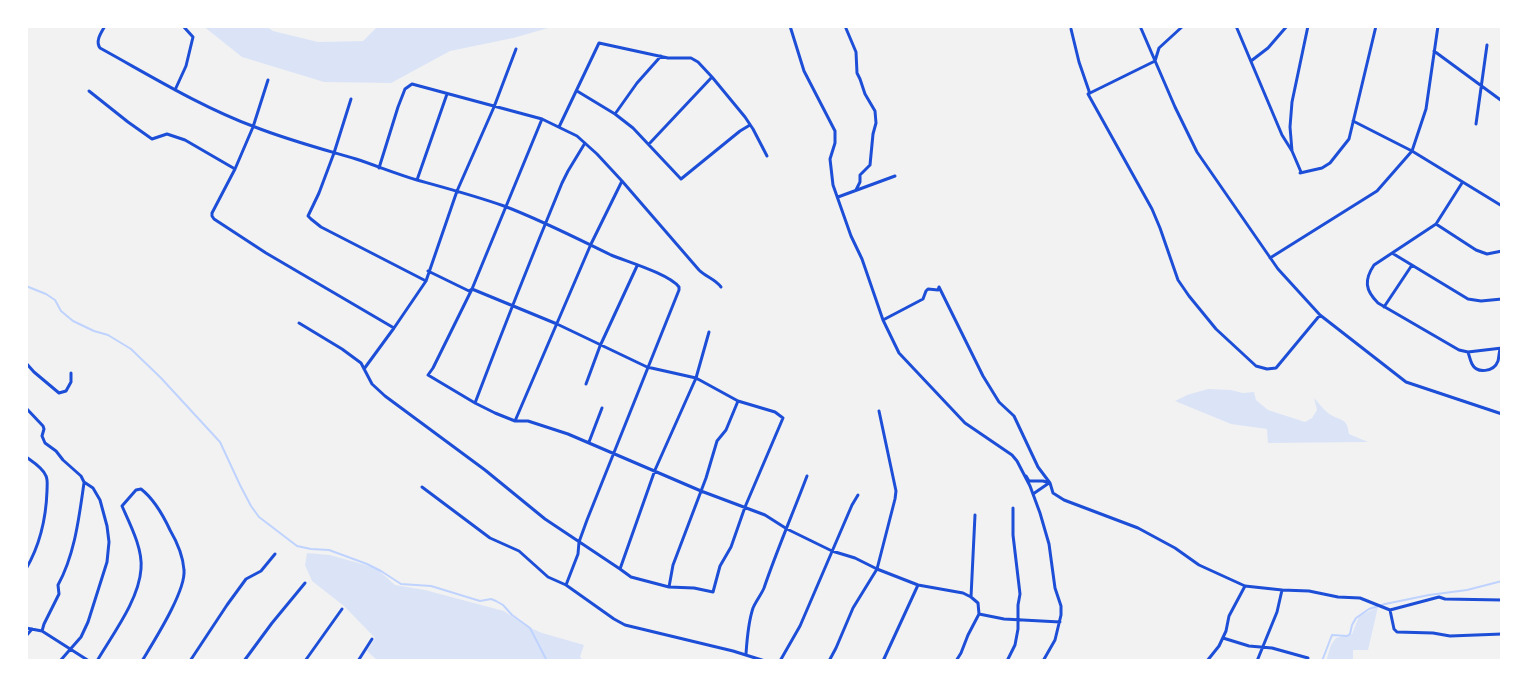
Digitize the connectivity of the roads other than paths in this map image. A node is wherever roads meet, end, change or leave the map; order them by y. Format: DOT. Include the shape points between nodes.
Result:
graph roads {
  1 [pos="105,26"];
  2 [pos="183,26"];
  3 [pos="790,26"];
  4 [pos="845,26"];
  5 [pos="1140,26"];
  6 [pos="1183,26"];
  7 [pos="1236,26"];
  8 [pos="1287,26"];
  9 [pos="1308,26"];
  10 [pos="1376,26"];
  11 [pos="1438,26"];
  12 [pos="1071,28"];
  13 [pos="1487,45"];
  14 [pos="516,50"];
  15 [pos="1434,50"];
  16 [pos="661,56"];
  17 [pos="1155,61"];
  18 [pos="1251,61"];
  19 [pos="712,77"];
  20 [pos="268,80"];
  21 [pos="1480,85"];
  22 [pos="175,90"];
  23 [pos="89,91"];
  24 [pos="577,91"];
  25 [pos="447,94"];
  26 [pos="1088,94"];
  27 [pos="352,99"];
  28 [pos="1502,101"];
  29 [pos="494,106"];
  30 [pos="615,114"];
  31 [pos="542,119"];
  32 [pos="1353,121"];
  33 [pos="1476,124"];
  34 [pos="750,125"];
  35 [pos="253,127"];
  36 [pos="560,127"];
  37 [pos="585,143"];
  38 [pos="649,144"];
  39 [pos="1292,151"];
  40 [pos="1412,151"];
  41 [pos="334,153"];
  42 [pos="767,156"];
  43 [pos="379,168"];
  44 [pos="235,169"];
  45 [pos="895,176"];
  46 [pos="417,180"];
  47 [pos="622,181"];
  48 [pos="1462,183"];
  49 [pos="856,190"];
  50 [pos="457,191"];
  51 [pos="838,197"];
  52 [pos="1502,206"];
  53 [pos="504,207"];
  54 [pos="545,224"];
  55 [pos="1436,224"];
  56 [pos="592,244"];
  57 [pos="1502,251"];
  58 [pos="1392,254"];
  59 [pos="1270,258"];
  60 [pos="1412,265"];
  61 [pos="637,266"];
  62 [pos="428,271"];
  63 [pos="426,281"];
  64 [pos="721,287"];
  65 [pos="472,288"];
  66 [pos="1502,299"];
  67 [pos="512,305"];
  68 [pos="1384,307"];
  69 [pos="1320,315"];
  70 [pos="883,320"];
  71 [pos="299,323"];
  72 [pos="557,324"];
  73 [pos="394,328"];
  74 [pos="709,332"];
  75 [pos="600,346"];
  76 [pos="1501,349"];
  77 [pos="1468,352"];
  78 [pos="26,363"];
  79 [pos="364,368"];
  80 [pos="647,368"];
  81 [pos="71,373"];
  82 [pos="696,378"];
  83 [pos="586,384"];
  84 [pos="738,401"];
  85 [pos="475,403"];
  86 [pos="26,408"];
  87 [pos="602,408"];
  88 [pos="879,411"];
  89 [pos="1502,414"];
  90 [pos="515,420"];
  91 [pos="589,442"];
  92 [pos="613,453"];
  93 [pos="26,457"];
  94 [pos="1019,468"];
  95 [pos="655,470"];
  96 [pos="807,476"];
  97 [pos="84,482"];
  98 [pos="1050,483"];
  99 [pos="422,487"];
  100 [pos="701,491"];
  101 [pos="1033,494"];
  102 [pos="858,495"];
  103 [pos="745,507"];
  104 [pos="1013,508"];
  105 [pos="975,515"];
  106 [pos="787,529"];
  107 [pos="579,542"];
  108 [pos="832,551"];
  109 [pos="275,554"];
  110 [pos="26,569"];
  111 [pos="620,569"];
  112 [pos="877,569"];
  113 [pos="305,583"];
  114 [pos="566,585"];
  115 [pos="918,585"];
  116 [pos="1244,586"];
  117 [pos="668,587"];
  118 [pos="1282,590"];
  119 [pos="971,596"];
  120 [pos="1502,600"];
  121 [pos="342,609"];
  122 [pos="1390,610"];
  123 [pos="979,614"];
  124 [pos="1017,619"];
  125 [pos="1060,622"];
  126 [pos="26,628"];
  127 [pos="33,629"];
  128 [pos="42,631"];
  129 [pos="1502,634"];
  130 [pos="26,636"];
  131 [pos="1223,638"];
  132 [pos="372,639"];
  133 [pos="1262,647"];
  134 [pos="70,649"];
  135 [pos="746,654"];
  136 [pos="1308,658"];
  137 [pos="60,661"];
  138 [pos="89,661"];
  139 [pos="98,661"];
  140 [pos="142,661"];
  141 [pos="190,661"];
  142 [pos="244,661"];
  143 [pos="304,661"];
  144 [pos="358,661"];
  145 [pos="765,661"];
  146 [pos="780,661"];
  147 [pos="829,661"];
  148 [pos="883,661"];
  149 [pos="956,661"];
  150 [pos="1007,661"];
  151 [pos="1043,661"];
  152 [pos="1207,661"];
  153 [pos="1257,661"];
  1 -- 22 [label="street" via="98,41 100,48"];
  2 -- 22 [label="street" via="193,37 186,66"];
  3 -- 51 [label="street" via="804,70 835,131 830,159"];
  4 -- 49 [label="street" via="856,52 856,73 875,111 876,124 872,134 870,165 860,175"];
  5 -- 17 [label="street"];
  6 -- 17 [label="street" via="1159,48"];
  7 -- 18 [label="street"];
  8 -- 18 [label="street" via="1268,48"];
  9 -- 39 [label="street" via="1292,102"];
  10 -- 32 [label="street"];
  11 -- 15 [label="street"];
  12 -- 26 [label="street"];
  13 -- 21 [label="street"];
  14 -- 29 [label="street"];
  15 -- 21 [label="street"];
  15 -- 40 [label="street" via="1426,109"];
  16 -- 19 [label="street" via="692,58"];
  16 -- 24 [label="street" via="599,43"];
  16 -- 30 [label="street"];
  17 -- 26 [label="street"];
  17 -- 59 [label="street" via="1197,152"];
  18 -- 39 [label="street" via="1282,136"];
  19 -- 34 [label="street"];
  19 -- 38 [label="street"];
  20 -- 35 [label="street"];
  21 -- 28 [label="street"];
  21 -- 33 [label="street"];
  22 -- 35 [label="street"];
  23 -- 44 [label="street" via="152,139 167,134 185,140"];
  24 -- 30 [label="street"];
  24 -- 36 [label="street"];
  25 -- 29 [label="street"];
  25 -- 43 [label="street" via="415,84 405,89"];
  25 -- 46 [label="street"];
  26 -- 69 [label="street" via="1156,218 1178,280 1216,330 1256,366 1276,368"];
  27 -- 41 [label="street"];
  29 -- 31 [label="street"];
  29 -- 50 [label="street"];
  30 -- 38 [label="street"];
  31 -- 36 [label="street"];
  31 -- 53 [label="street"];
  32 -- 39 [label="street" via="1349,139 1335,158 1322,168 1300,173"];
  32 -- 40 [label="street"];
  34 -- 38 [label="street" via="681,179"];
  34 -- 42 [label="street"];
  35 -- 41 [label="street"];
  35 -- 44 [label="street"];
  36 -- 37 [label="street"];
  37 -- 47 [label="street"];
  37 -- 54 [label="street" via="568,171"];
  40 -- 48 [label="street"];
  40 -- 59 [label="street" via="1377,191"];
  41 -- 43 [label="street"];
  41 -- 63 [label="street" via="308,216 321,227"];
  43 -- 46 [label="street"];
  44 -- 73 [label="street" via="212,213 214,219"];
  45 -- 49 [label="street"];
  46 -- 50 [label="street"];
  47 -- 56 [label="street"];
  47 -- 64 [label="street" via="699,270"];
  48 -- 52 [label="street"];
  48 -- 55 [label="street"];
  49 -- 51 [label="street"];
  50 -- 53 [label="street"];
  50 -- 62 [label="street"];
  51 -- 70 [label="street"];
  53 -- 54 [label="street"];
  53 -- 65 [label="street"];
  54 -- 56 [label="street"];
  54 -- 67 [label="street"];
  55 -- 57 [label="street" via="1476,250 1487,254"];
  55 -- 58 [label="street"];
  56 -- 61 [label="street"];
  56 -- 72 [label="street"];
  58 -- 60 [label="street"];
  58 -- 68 [label="street" via="1374,265 1368,276 1372,297"];
  59 -- 69 [label="street"];
  60 -- 66 [label="street" via="1468,299"];
  60 -- 68 [label="street"];
  61 -- 75 [label="street"];
  61 -- 80 [label="street" via="668,278 679,287"];
  62 -- 63 [label="street"];
  62 -- 65 [label="street" via="469,291"];
  63 -- 73 [label="street"];
  65 -- 67 [label="street"];
  65 -- 85 [label="street" via="428,375"];
  67 -- 72 [label="street"];
  67 -- 85 [label="street"];
  68 -- 77 [label="street"];
  69 -- 89 [label="street" via="1406,382"];
  70 -- 94 [label="street" via="899,353 915,371 965,423 1012,455"];
  70 -- 98 [label="street" via="923,299 928,289 935,291 940,287 983,376 999,402 1014,416 1038,466"];
  71 -- 79 [label="street" via="342,349"];
  72 -- 75 [label="street"];
  72 -- 90 [label="street"];
  73 -- 79 [label="street"];
  74 -- 82 [label="street"];
  75 -- 80 [label="street"];
  75 -- 83 [label="street"];
  76 -- 77 [label="street"];
  76 -- 77 [label="street" via="1495,366 1483,371 1472,365"];
  78 -- 81 [label="street" via="59,393 66,391"];
  79 -- 107 [label="street" via="372,384 385,396"];
  80 -- 82 [label="street"];
  80 -- 92 [label="street"];
  82 -- 84 [label="street"];
  82 -- 95 [label="street"];
  84 -- 100 [label="street" via="726,430 717,442"];
  84 -- 103 [label="street" via="775,412 783,418"];
  85 -- 90 [label="street"];
  86 -- 97 [label="street" via="43,426 43,439"];
  87 -- 91 [label="street"];
  88 -- 112 [label="street" via="896,499"];
  90 -- 91 [label="street" via="528,421"];
  91 -- 92 [label="street"];
  92 -- 95 [label="street"];
  92 -- 107 [label="street"];
  93 -- 110 [label="street" via="46,475 47,506 41,534"];
  94 -- 98 [label="street" via="1029,481"];
  94 -- 101 [label="street"];
  95 -- 100 [label="street"];
  95 -- 111 [label="street"];
  96 -- 106 [label="street"];
  97 -- 128 [label="street" via="74,542 58,586 59,594"];
  97 -- 134 [label="street" via="100,500 109,542 107,562 88,622"];
  98 -- 101 [label="street"];
  98 -- 116 [label="street" via="1053,493 1064,500 1138,528 1175,548 1199,566"];
  99 -- 114 [label="street" via="490,538 520,551 548,577"];
  100 -- 103 [label="street"];
  100 -- 117 [label="street"];
  101 -- 125 [label="street" via="1049,544 1054,588 1061,606"];
  102 -- 108 [label="street"];
  103 -- 106 [label="street"];
  103 -- 117 [label="street" via="731,548 720,566 713,592"];
  104 -- 124 [label="street" via="1020,594"];
  105 -- 119 [label="street"];
  106 -- 108 [label="street"];
  106 -- 135 [label="street" via="754,607"];
  107 -- 111 [label="street"];
  107 -- 114 [label="street" via="578,554"];
  108 -- 112 [label="street"];
  108 -- 146 [label="street" via="800,626"];
  109 -- 141 [label="street" via="261,571 246,579"];
  111 -- 117 [label="street" via="631,576"];
  112 -- 115 [label="street"];
  112 -- 147 [label="street"];
  113 -- 142 [label="street"];
  114 -- 135 [label="street" via="625,625"];
  115 -- 119 [label="street"];
  115 -- 148 [label="street"];
  116 -- 118 [label="street"];
  116 -- 131 [label="street" via="1229,616"];
  118 -- 122 [label="street" via="1360,598"];
  118 -- 133 [label="street" via="1277,612"];
  119 -- 123 [label="street" via="978,603"];
  120 -- 122 [label="street" via="1438,597"];
  121 -- 143 [label="street"];
  122 -- 129 [label="street" via="1397,632 1450,636"];
  123 -- 124 [label="street"];
  123 -- 149 [label="street"];
  124 -- 125 [label="street"];
  124 -- 150 [label="street" via="1015,645"];
  125 -- 151 [label="street" via="1055,640"];
  126 -- 127 [label="street"];
  127 -- 128 [label="street"];
  127 -- 130 [label="street"];
  128 -- 134 [label="street"];
  131 -- 133 [label="street"];
  131 -- 152 [label="street"];
  132 -- 144 [label="street"];
  133 -- 136 [label="street"];
  133 -- 153 [label="street"];
  134 -- 137 [label="street"];
  134 -- 138 [label="street"];
  135 -- 145 [label="street"];
  139 -- 140 [label="street" via="131,604 141,570 135,540 122,506 136,490 141,489 149,495 179,547 184,571 184,580 169,613"];
}
